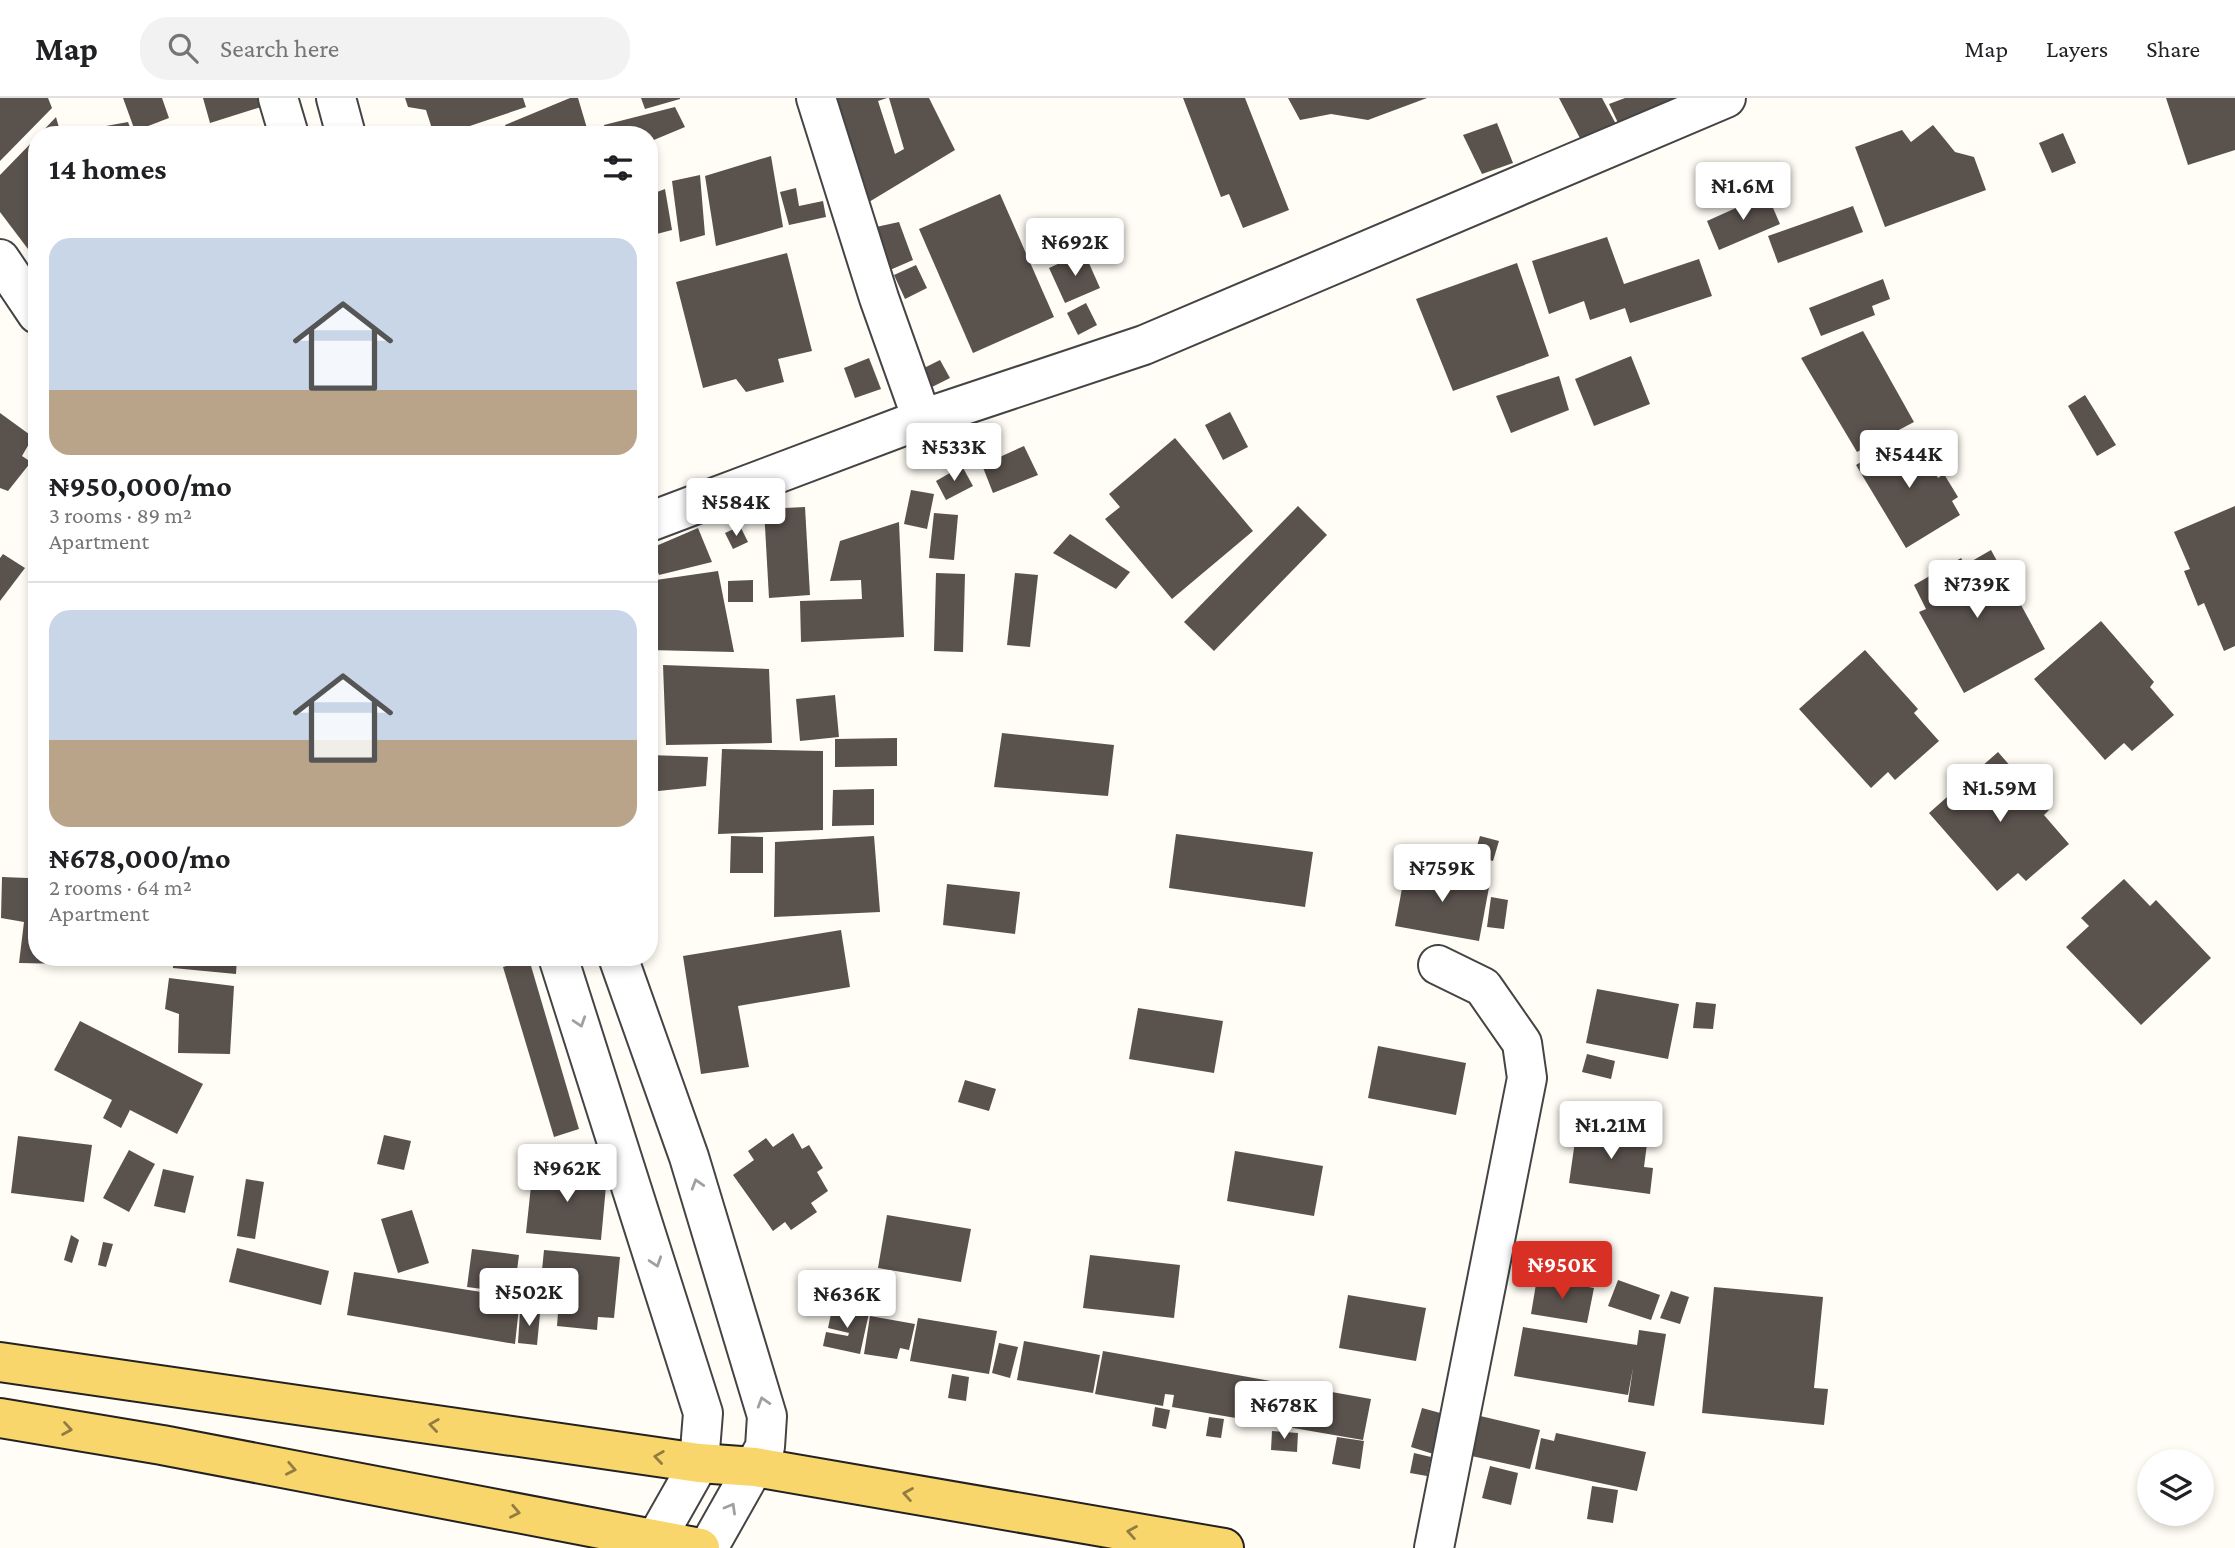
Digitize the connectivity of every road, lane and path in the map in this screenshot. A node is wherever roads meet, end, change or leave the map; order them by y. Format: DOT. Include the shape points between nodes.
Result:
graph roads {
  1 [pos="278,98"];
  2 [pos="336,98"];
  3 [pos="816,98"];
  4 [pos="1726,98"];
  5 [pos="286,126"];
  6 [pos="344,126"];
  7 [pos="0,258"];
  8 [pos="28,300"];
  9 [pos="922,419"];
  10 [pos="658,519"];
  11 [pos="1438,965"];
  12 [pos="561,966"];
  13 [pos="621,966"];
  14 [pos="0,1362"];
  15 [pos="0,1418"];
  16 [pos="699,1463"];
  17 [pos="755,1467"];
  18 [pos="656,1539"];
  19 [pos="700,1548"];
  20 [pos="708,1548"];
  21 [pos="1224,1548"];
  22 [pos="1434,1548"];
  1 -- 5 [label="street"];
  2 -- 6 [label="street"];
  3 -- 9 [label="street"];
  4 -- 9 [label="street" via="1144,345"];
  7 -- 8 [label="street"];
  9 -- 10 [label="street"];
  11 -- 22 [label="street" via="1483,986 1522,1043 1527,1078"];
  12 -- 16 [label="street, one-way" via="703,1413"];
  17 -- 13 [label="street, one-way" via="765,1447 767,1416 689,1157"];
  16 -- 14 [label="main road, one-way"];
  15 -- 18 [label="main road, one-way"];
  16 -- 17 [label="main road"];
  16 -- 18 [label="street"];
  20 -- 17 [label="street, one-way"];
  21 -- 17 [label="main road, one-way"];
  18 -- 19 [label="main road"];
}
